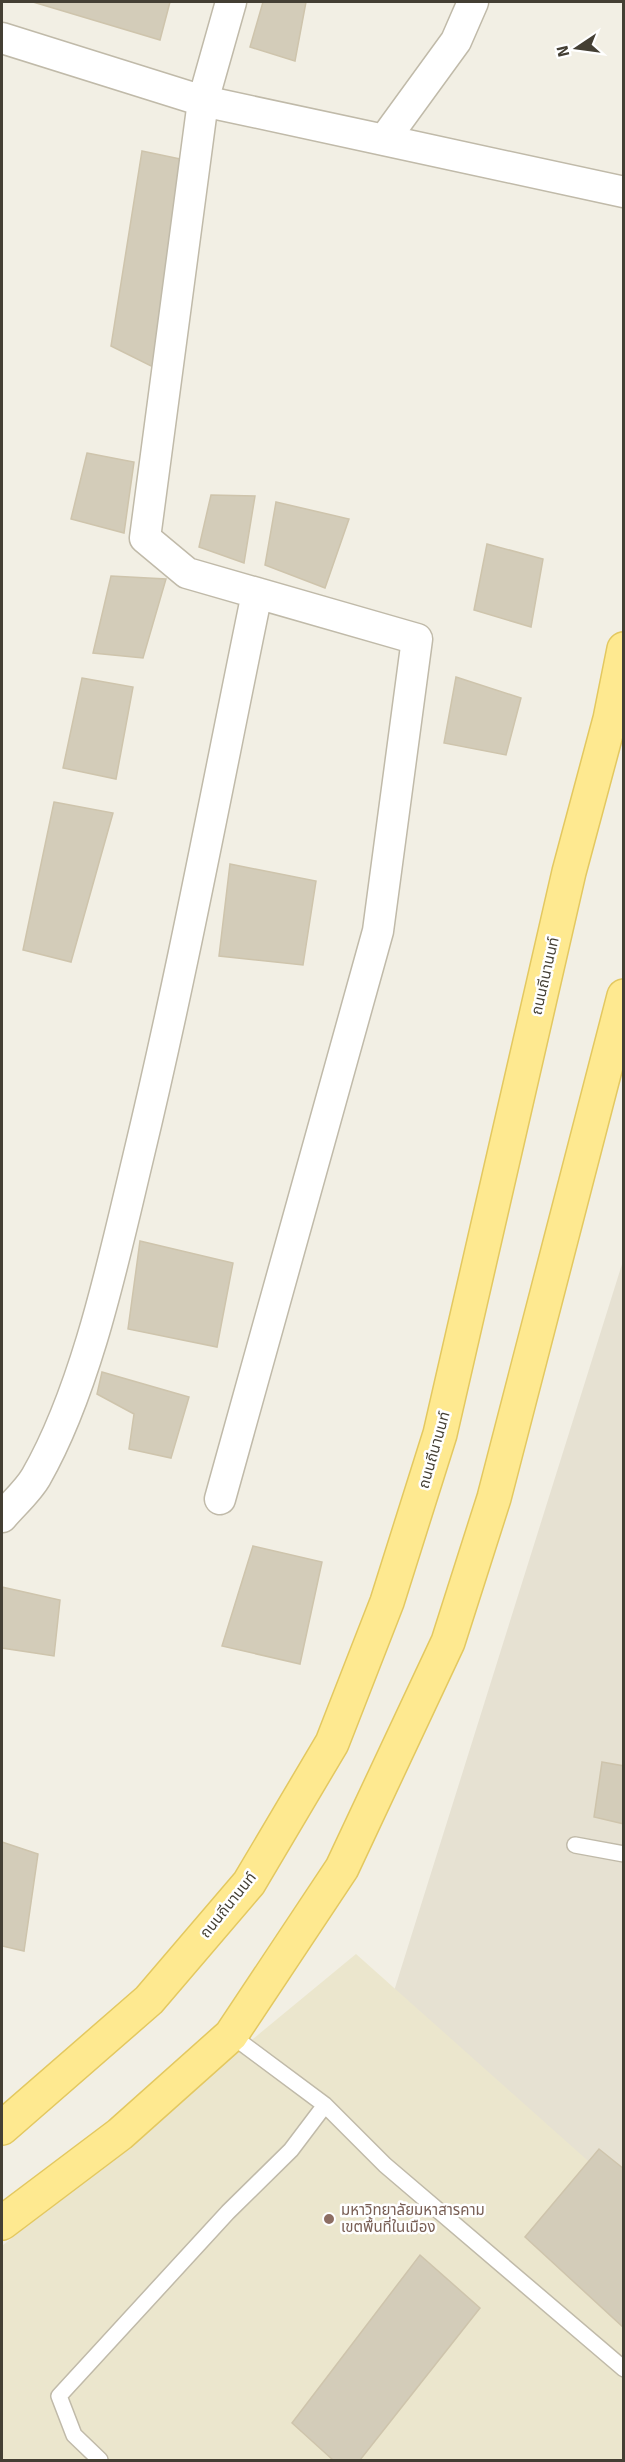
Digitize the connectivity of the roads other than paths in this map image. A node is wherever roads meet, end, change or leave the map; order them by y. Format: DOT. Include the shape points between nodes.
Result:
graph roads {
  1 [pos="231,2"];
  2 [pos="473,2"];
  3 [pos="2,38"];
  4 [pos="203,101"];
  5 [pos="384,140"];
  6 [pos="624,192"];
  7 [pos="257,593"];
  8 [pos="624,649"];
  9 [pos="617,721"];
  10 [pos="624,996"];
  11 [pos="220,1499"];
  12 [pos="2,1517"];
  13 [pos="575,1845"];
  14 [pos="624,1854"];
  15 [pos="231,2035"];
  16 [pos="325,2105"];
  17 [pos="2,2128"];
  18 [pos="2,2223"];
  19 [pos="624,2369"];
  20 [pos="100,2460"];
  1 -- 4 [label="street"];
  2 -- 5 [label="street" via="456,40"];
  3 -- 4 [label="street"];
  4 -- 5 [label="street"];
  4 -- 7 [label="street" via="145,538 187,573"];
  5 -- 6 [label="street"];
  7 -- 11 [label="street" via="417,639 378,931"];
  7 -- 12 [label="street" via="158,1075 83,1364 62,1423 35,1479"];
  8 -- 9 [label="main road, ถนนถีนานนท์"];
  9 -- 17 [label="main road, ถนนถีนานนท์" via="568,872 440,1434 387,1602 332,1743 249,1883 157,1991"];
  10 -- 15 [label="main road" via="494,1498 448,1642 342,1868"];
  13 -- 14 [label="lane"];
  15 -- 16 [label="lane"];
  15 -- 18 [label="main road" via="120,2134"];
  16 -- 19 [label="lane" via="385,2165"];
  16 -- 20 [label="lane" via="291,2150 228,2212 59,2396 74,2435"];
}
